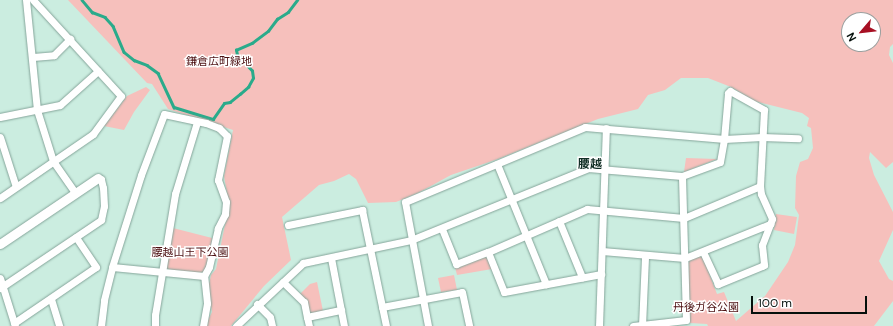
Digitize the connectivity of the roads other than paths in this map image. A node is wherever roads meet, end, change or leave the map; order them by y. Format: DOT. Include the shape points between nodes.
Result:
graph roads {
  1 [pos="26,0"];
  2 [pos="33,0"];
  3 [pos="70,39"];
  4 [pos="33,57"];
  5 [pos="98,71"];
  6 [pos="37,110"];
  7 [pos="0,117"];
  8 [pos="197,122"];
  9 [pos="606,128"];
  10 [pos="0,137"];
  11 [pos="762,137"];
  12 [pos="798,138"];
  13 [pos="724,139"];
  14 [pos="53,161"];
  15 [pos="497,164"];
  16 [pos="604,170"];
  17 [pos="682,176"];
  18 [pos="98,178"];
  19 [pos="760,186"];
  20 [pos="16,187"];
  21 [pos="75,193"];
  22 [pos="0,198"];
  23 [pos="511,200"];
  24 [pos="603,211"];
  25 [pos="684,218"];
  26 [pos="559,221"];
  27 [pos="288,224"];
  28 [pos="770,224"];
  29 [pos="442,229"];
  30 [pos="526,235"];
  31 [pos="76,236"];
  32 [pos="411,240"];
  33 [pos="0,244"];
  34 [pos="370,249"];
  35 [pos="602,251"];
  36 [pos="488,252"];
  37 [pos="703,252"];
  38 [pos="645,256"];
  39 [pos="331,258"];
  40 [pos="685,258"];
  41 [pos="112,268"];
  42 [pos="162,273"];
  43 [pos="601,274"];
  44 [pos="204,276"];
  45 [pos="582,277"];
  46 [pos="0,278"];
  47 [pos="283,282"];
  48 [pos="546,284"];
  49 [pos="1,287"];
  50 [pos="422,298"];
  51 [pos="51,299"];
  52 [pos="257,304"];
  53 [pos="382,306"];
  54 [pos="341,310"];
  55 [pos="307,317"];
  56 [pos="14,324"];
  57 [pos="59,326"];
  58 [pos="101,326"];
  59 [pos="155,326"];
  60 [pos="204,326"];
  61 [pos="236,326"];
  62 [pos="272,326"];
  63 [pos="309,326"];
  64 [pos="344,326"];
  65 [pos="386,326"];
  66 [pos="428,326"];
  67 [pos="469,326"];
  68 [pos="599,326"];
  69 [pos="633,326"];
  70 [pos="642,326"];
  1 -- 4 [label="street"];
  2 -- 3 [label="street"];
  3 -- 4 [label="street" via="54,55"];
  3 -- 5 [label="street"];
  4 -- 6 [label="street"];
  5 -- 6 [label="street" via="60,105"];
  5 -- 14 [label="street" via="121,96 93,134"];
  6 -- 7 [label="street"];
  6 -- 14 [label="street"];
  8 -- 41 [label="street" via="164,114 141,175"];
  8 -- 42 [label="street" via="175,194"];
  8 -- 44 [label="street" via="219,128 227,136 218,180 226,202 225,214 218,228 209,267"];
  9 -- 13 [label="street"];
  9 -- 15 [label="street" via="584,127"];
  9 -- 16 [label="street"];
  10 -- 20 [label="street"];
  11 -- 12 [label="street"];
  11 -- 13 [label="street"];
  11 -- 13 [label="street" via="764,110 730,91"];
  11 -- 19 [label="street"];
  13 -- 17 [label="street" via="720,162"];
  14 -- 20 [label="street"];
  14 -- 21 [label="street"];
  15 -- 23 [label="street"];
  15 -- 32 [label="street" via="405,202"];
  16 -- 17 [label="street"];
  16 -- 23 [label="street" via="588,168"];
  16 -- 24 [label="street"];
  17 -- 25 [label="street"];
  18 -- 21 [label="street"];
  18 -- 31 [label="street" via="101,179 103,188 104,206 101,220"];
  19 -- 25 [label="street"];
  19 -- 28 [label="street" via="772,219"];
  20 -- 22 [label="street"];
  21 -- 33 [label="street"];
  23 -- 29 [label="street"];
  23 -- 30 [label="street"];
  24 -- 25 [label="street"];
  24 -- 26 [label="street" via="586,209"];
  24 -- 35 [label="street"];
  25 -- 40 [label="street"];
  26 -- 30 [label="street"];
  26 -- 45 [label="street"];
  27 -- 34 [label="street" via="361,209"];
  28 -- 37 [label="street"];
  28 -- 37 [label="street" via="762,245 762,266 718,284"];
  29 -- 32 [label="street"];
  29 -- 36 [label="street" via="456,264"];
  30 -- 36 [label="street"];
  30 -- 48 [label="street"];
  31 -- 49 [label="street"];
  31 -- 51 [label="street" via="96,267"];
  32 -- 34 [label="street"];
  32 -- 50 [label="street"];
  34 -- 39 [label="street"];
  34 -- 53 [label="street"];
  35 -- 38 [label="street"];
  35 -- 43 [label="street"];
  36 -- 48 [label="street" via="504,292"];
  37 -- 40 [label="street"];
  38 -- 40 [label="street"];
  38 -- 70 [label="street"];
  39 -- 47 [label="street" via="303,263"];
  39 -- 54 [label="street"];
  40 -- 70 [label="street" via="686,320"];
  41 -- 42 [label="street"];
  41 -- 58 [label="street"];
  42 -- 44 [label="street"];
  42 -- 59 [label="street"];
  43 -- 45 [label="street"];
  43 -- 68 [label="street"];
  44 -- 60 [label="street" via="207,303"];
  45 -- 48 [label="street"];
  46 -- 49 [label="street"];
  47 -- 52 [label="street"];
  47 -- 55 [label="street" via="304,302"];
  49 -- 56 [label="street"];
  50 -- 53 [label="street"];
  50 -- 66 [label="street"];
  50 -- 67 [label="street" via="462,292"];
  51 -- 56 [label="street"];
  51 -- 57 [label="street"];
  52 -- 61 [label="street"];
  52 -- 62 [label="street" via="270,318"];
  53 -- 65 [label="street"];
  54 -- 55 [label="street"];
  54 -- 64 [label="street"];
  55 -- 63 [label="street"];
  69 -- 70 [label="street"];
}
